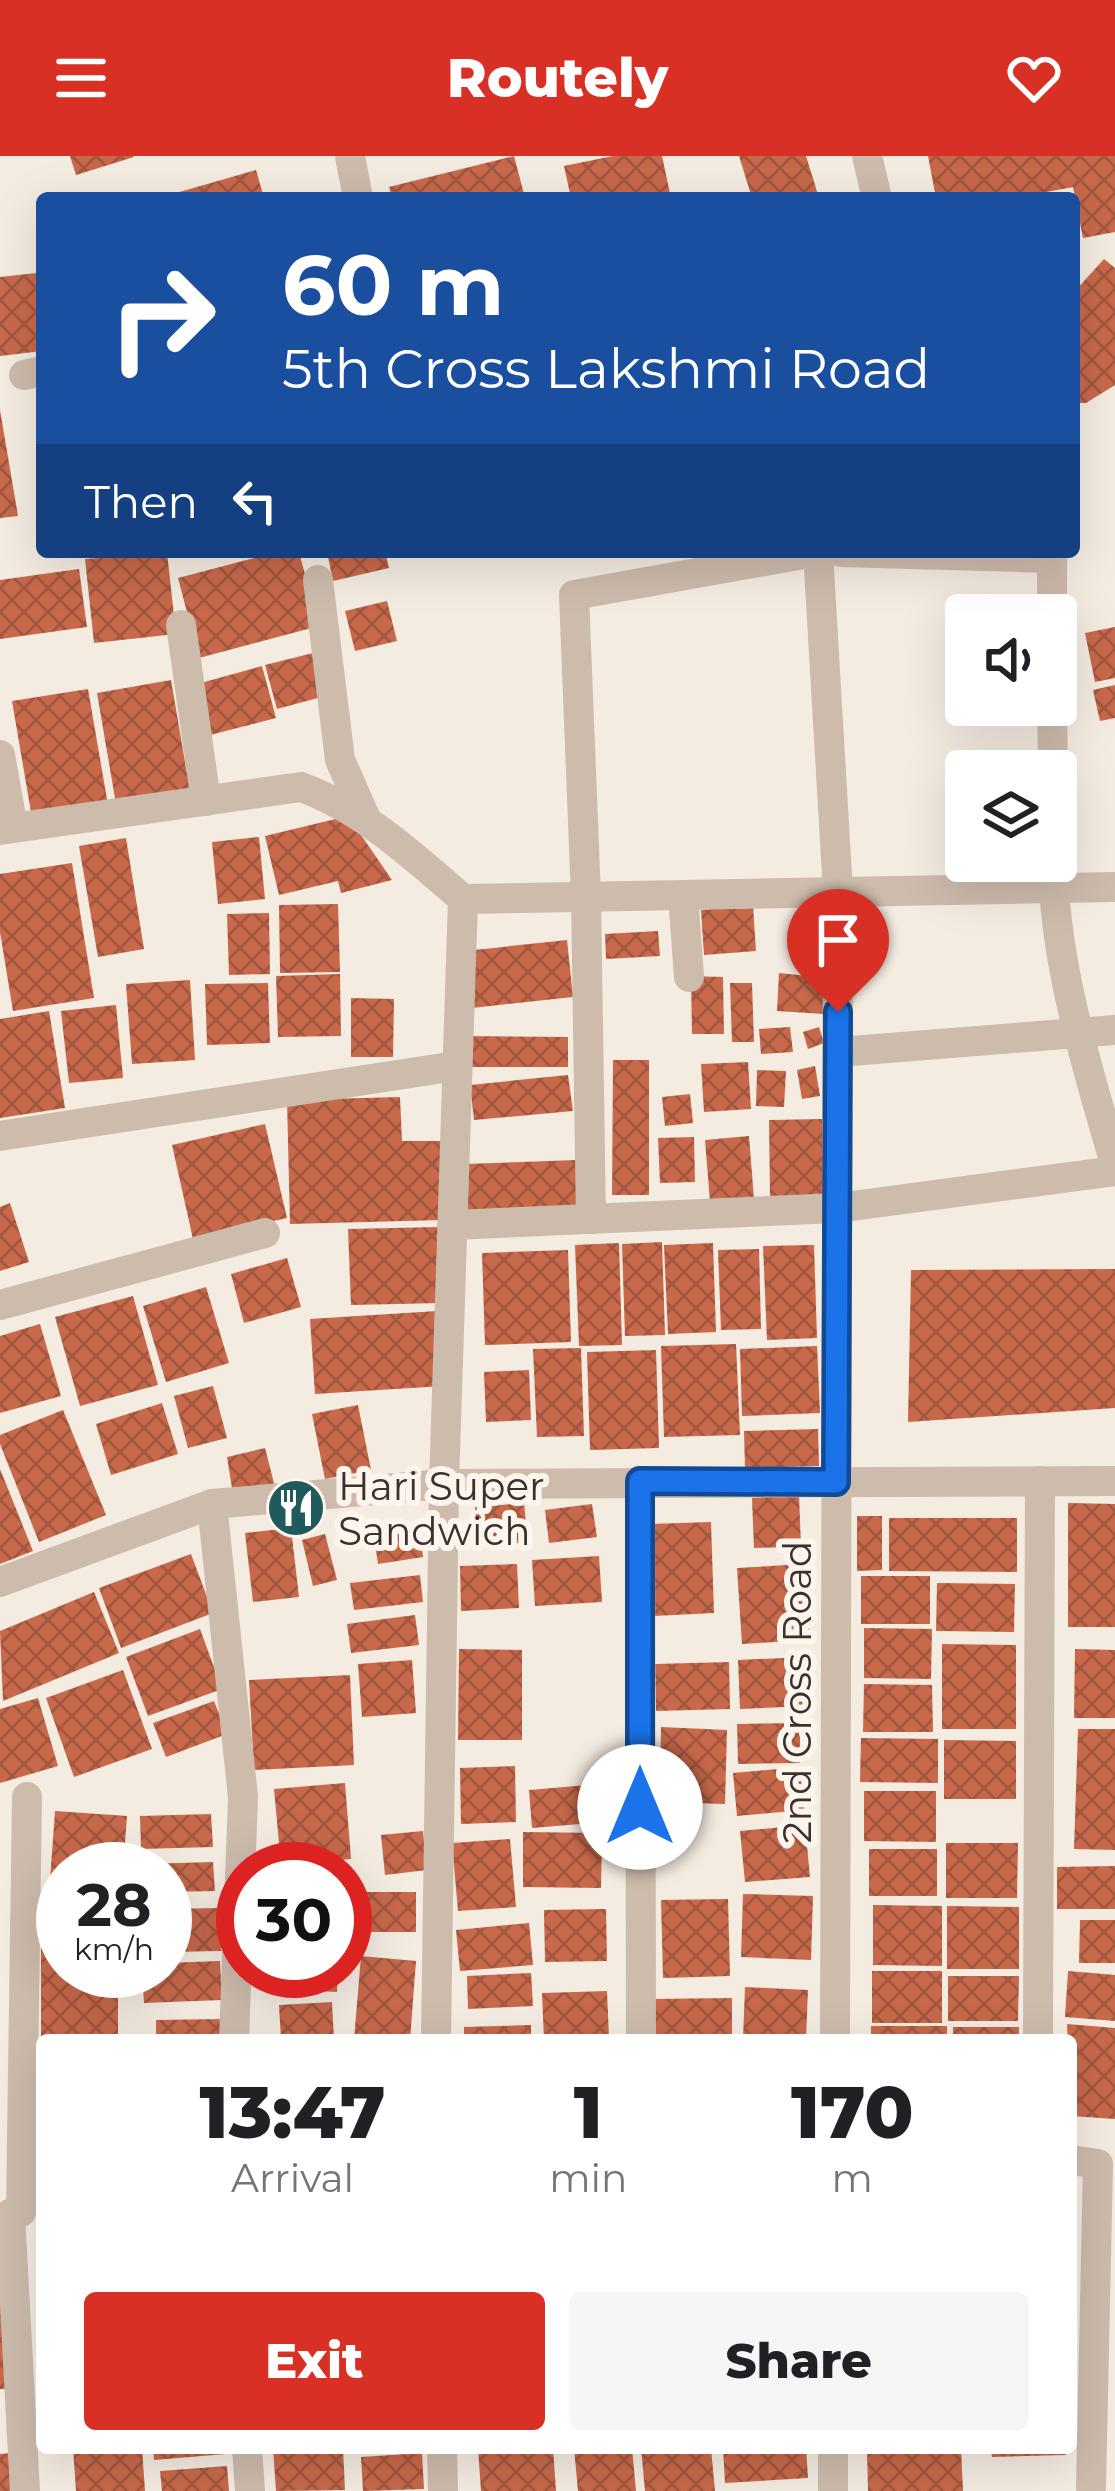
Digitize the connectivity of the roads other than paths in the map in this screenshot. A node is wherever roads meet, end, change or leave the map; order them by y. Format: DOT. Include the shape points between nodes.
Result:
graph roads {
  1 [pos="350,156"];
  2 [pos="867,156"];
  3 [pos="357,192"];
  4 [pos="876,192"];
  5 [pos="783,558"];
  6 [pos="817,558"];
  7 [pos="1052,558"];
  8 [pos="318,580"];
  9 [pos="1052,594"];
  10 [pos="181,625"];
  11 [pos="0,755"];
  12 [pos="206,801"];
  13 [pos="368,823"];
  14 [pos="6,829"];
  15 [pos="1077,880"];
  16 [pos="964,882"];
  17 [pos="1054,882"];
  18 [pos="1115,887"];
  19 [pos="838,892"];
  20 [pos="683,895"];
  21 [pos="586,897"];
  22 [pos="463,899"];
  23 [pos="689,976"];
  24 [pos="1115,1030"];
  25 [pos="1078,1033"];
  26 [pos="838,1052"];
  27 [pos="456,1066"];
  28 [pos="0,1136"];
  29 [pos="1115,1167"];
  30 [pos="837,1208"];
  31 [pos="591,1219"];
  32 [pos="452,1225"];
  33 [pos="265,1232"];
  34 [pos="0,1305"];
  35 [pos="640,1481"];
  36 [pos="1040,1481"];
  37 [pos="1115,1481"];
  38 [pos="836,1482"];
  39 [pos="444,1484"];
  40 [pos="212,1504"];
  41 [pos="0,1582"];
  42 [pos="27,1797"];
  43 [pos="234,2034"];
  44 [pos="436,2034"];
  45 [pos="641,2034"];
  46 [pos="835,2034"];
  47 [pos="1038,2034"];
  48 [pos="1084,2162"];
  49 [pos="18,2212"];
  50 [pos="247,2454"];
  51 [pos="442,2454"];
  52 [pos="833,2454"];
  53 [pos="1088,2490"];
  54 [pos="25,2491"];
  55 [pos="250,2491"];
  56 [pos="443,2491"];
  57 [pos="833,2491"];
  1 -- 3 [label="street"];
  2 -- 4 [label="street"];
  5 -- 21 [label="street" via="574,595"];
  6 -- 19 [label="street, 2nd Cross Road"];
  7 -- 9 [label="street"];
  8 -- 13 [label="street" via="340,760"];
  10 -- 12 [label="street"];
  11 -- 14 [label="street"];
  12 -- 13 [label="street" via="301,788"];
  12 -- 14 [label="street"];
  13 -- 22 [label="street"];
  15 -- 18 [label="street"];
  16 -- 19 [label="street"];
  17 -- 25 [label="street"];
  19 -- 20 [label="street"];
  19 -- 26 [label="street, 2nd Cross Road"];
  20 -- 21 [label="street"];
  20 -- 23 [label="street"];
  21 -- 22 [label="street"];
  21 -- 31 [label="street"];
  22 -- 27 [label="street"];
  24 -- 25 [label="street"];
  25 -- 26 [label="street"];
  25 -- 29 [label="street"];
  26 -- 30 [label="street, 2nd Cross Road"];
  27 -- 28 [label="street"];
  27 -- 32 [label="street"];
  29 -- 30 [label="street"];
  30 -- 31 [label="street"];
  30 -- 38 [label="street, 2nd Cross Road"];
  31 -- 32 [label="street"];
  32 -- 39 [label="street"];
  33 -- 34 [label="street"];
  35 -- 38 [label="street"];
  35 -- 39 [label="street"];
  35 -- 45 [label="street"];
  36 -- 37 [label="street"];
  36 -- 38 [label="street"];
  36 -- 47 [label="street"];
  38 -- 46 [label="street, 2nd Cross Road"];
  39 -- 40 [label="street"];
  39 -- 44 [label="street"];
  40 -- 41 [label="street"];
  40 -- 43 [label="street" via="244,1797"];
  42 -- 49 [label="street"];
  48 -- 53 [label="street"];
  49 -- 54 [label="street"];
  50 -- 55 [label="street"];
  51 -- 56 [label="street"];
  52 -- 57 [label="street"];
}
